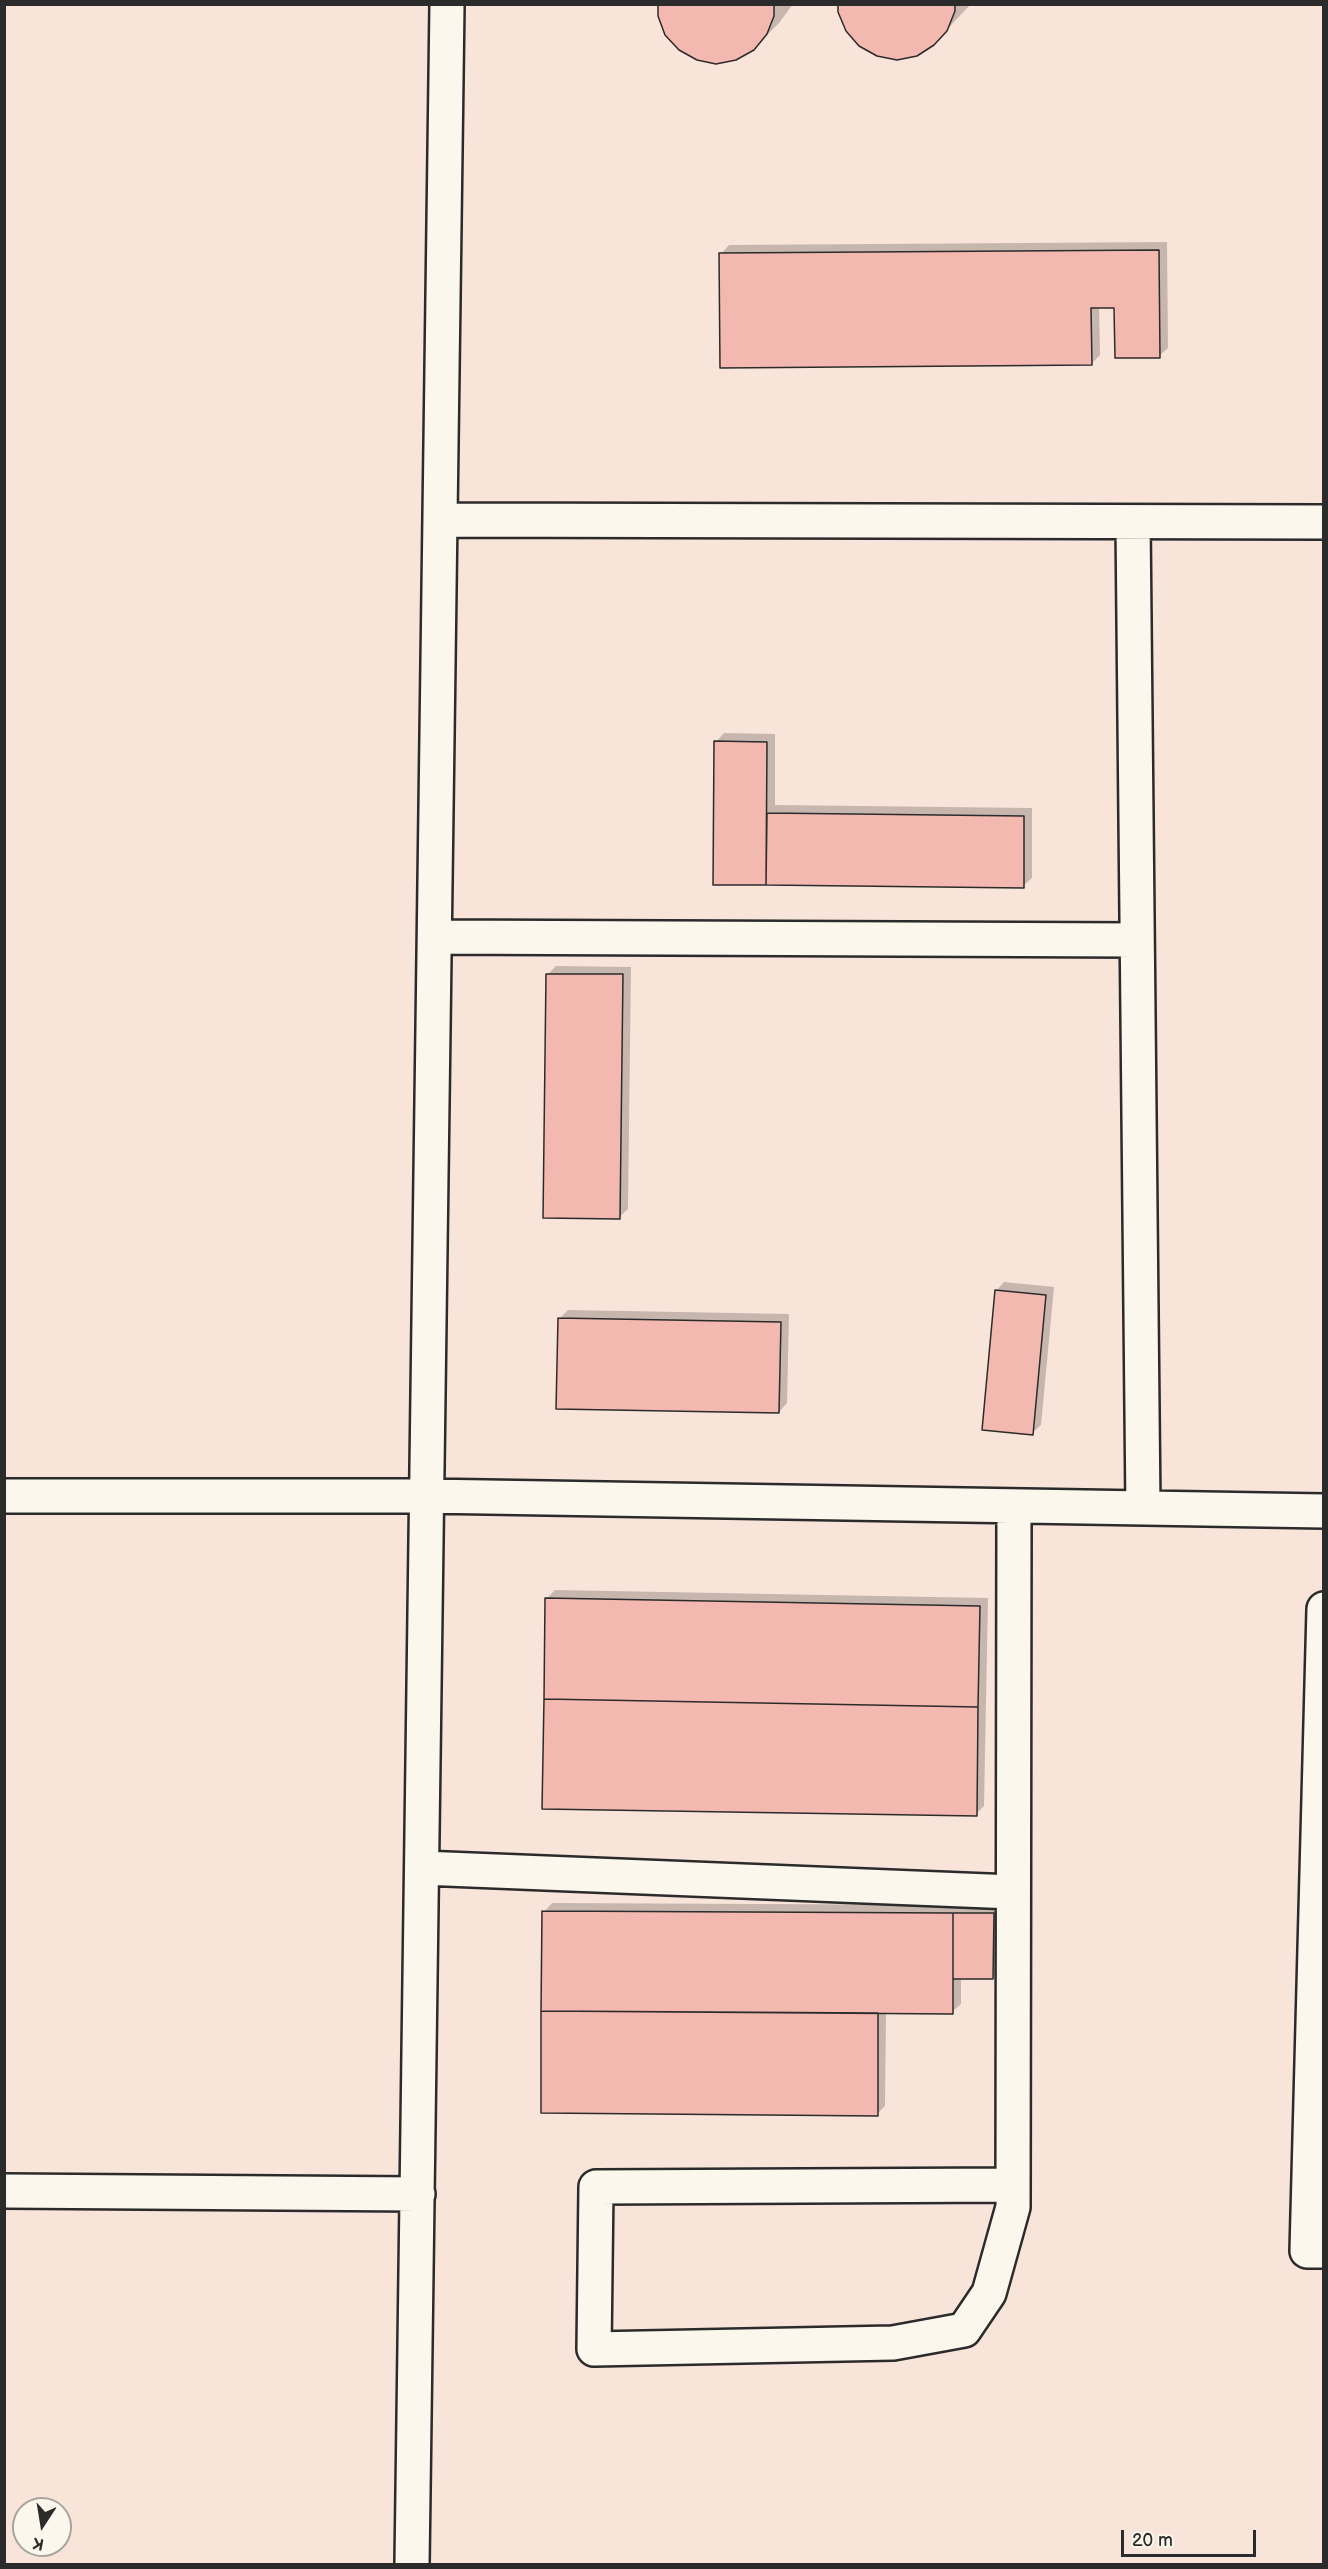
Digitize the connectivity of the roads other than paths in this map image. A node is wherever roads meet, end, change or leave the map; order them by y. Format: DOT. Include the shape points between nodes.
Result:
graph roads {
  1 [pos="447,4"];
  2 [pos="440,520"];
  3 [pos="1133,522"];
  4 [pos="1323,522"];
  5 [pos="435,937"];
  6 [pos="1137,940"];
  7 [pos="4,1496"];
  8 [pos="427,1496"];
  9 [pos="1014,1506"];
  10 [pos="1143,1508"];
  11 [pos="1323,1511"];
  12 [pos="1323,1609"];
  13 [pos="422,1868"];
  14 [pos="1013,1892"];
  15 [pos="1012,2184"];
  16 [pos="4,2191"];
  17 [pos="418,2194"];
  18 [pos="1323,2251"];
  19 [pos="412,2565"];
  1 -- 2 [label="street"];
  2 -- 3 [label="street"];
  2 -- 5 [label="street"];
  3 -- 4 [label="street"];
  3 -- 6 [label="street"];
  5 -- 6 [label="street"];
  5 -- 8 [label="street"];
  6 -- 10 [label="street"];
  7 -- 8 [label="street"];
  8 -- 9 [label="street"];
  8 -- 13 [label="street"];
  9 -- 10 [label="street"];
  9 -- 14 [label="street"];
  10 -- 11 [label="street"];
  12 -- 18 [label="street" via="1307,2251"];
  13 -- 14 [label="street"];
  13 -- 17 [label="street"];
  14 -- 15 [label="street"];
  15 -- 15 [label="street" via="596,2187 594,2349 893,2343 964,2330 989,2293 1013,2207"];
  16 -- 17 [label="street"];
  17 -- 19 [label="street"];
}
